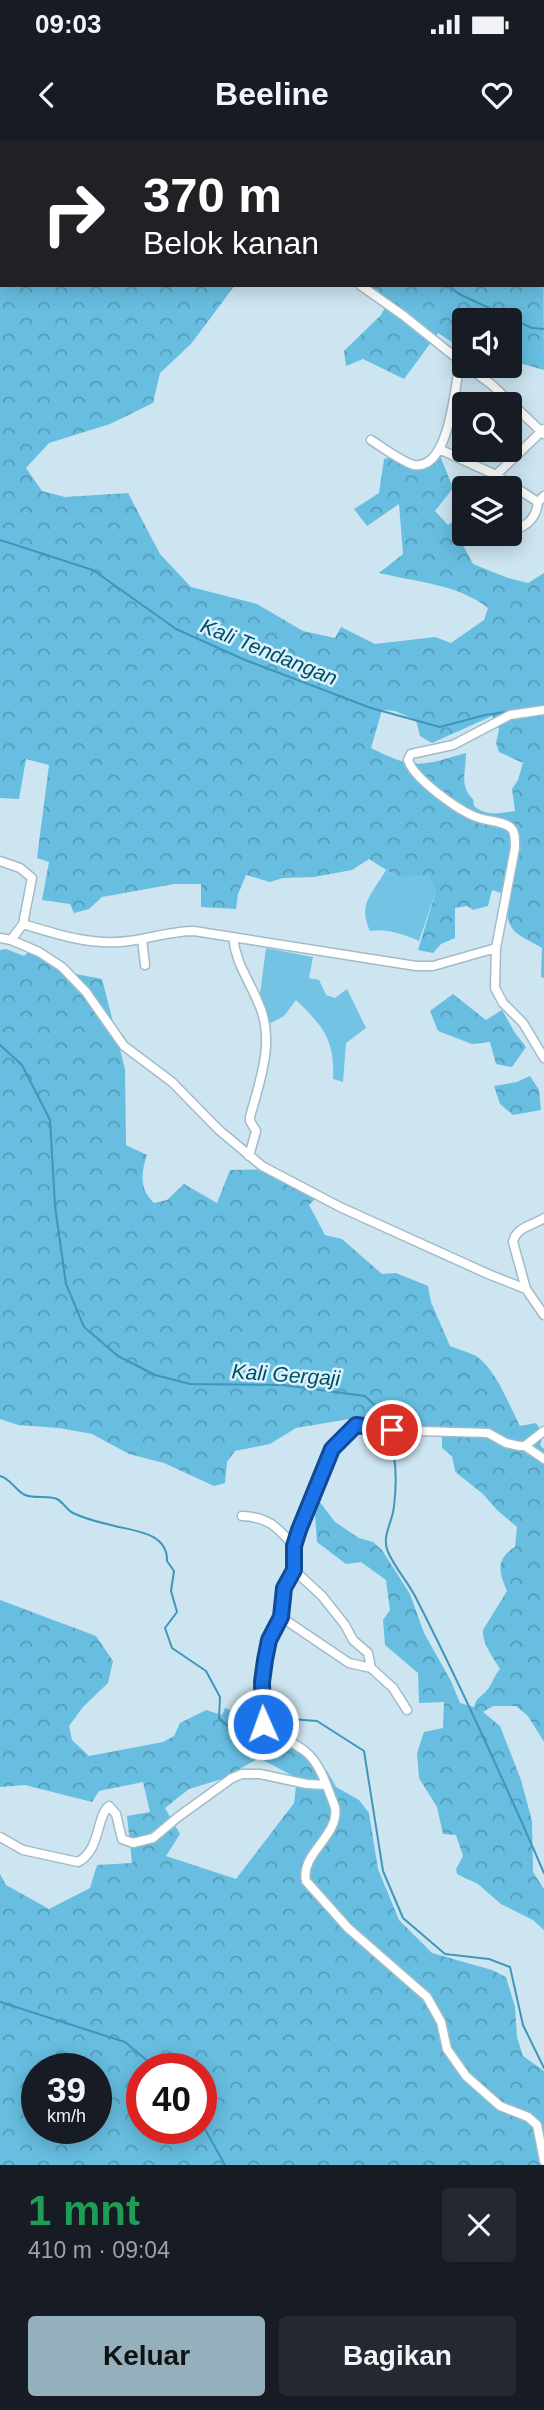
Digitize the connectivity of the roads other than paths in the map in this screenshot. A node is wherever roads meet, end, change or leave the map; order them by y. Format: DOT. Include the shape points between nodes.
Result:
graph roads {
  1 [pos="363,287"];
  2 [pos="452,355"];
  3 [pos="460,378"];
  4 [pos="483,378"];
  5 [pos="543,432"];
  6 [pos="371,440"];
  7 [pos="439,449"];
  8 [pos="496,475"];
  9 [pos="541,499"];
  10 [pos="522,526"];
  11 [pos="544,710"];
  12 [pos="0,861"];
  13 [pos="23,923"];
  14 [pos="233,937"];
  15 [pos="0,938"];
  16 [pos="142,939"];
  17 [pos="11,940"];
  18 [pos="496,948"];
  19 [pos="145,965"];
  20 [pos="544,1058"];
  21 [pos="249,1156"];
  22 [pos="544,1218"];
  23 [pos="526,1289"];
  24 [pos="544,1315"];
  25 [pos="544,1431"];
  26 [pos="525,1446"];
  27 [pos="544,1459"];
  28 [pos="242,1516"];
  29 [pos="294,1546"];
  30 [pos="294,1570"];
  31 [pos="281,1617"];
  32 [pos="371,1668"];
  33 [pos="407,1710"];
  34 [pos="326,1785"];
  35 [pos="0,1837"];
  36 [pos="544,2161"];
  1 -- 2 [label="street"];
  3 -- 7 [label="street"];
  4 -- 5 [label="street"];
  5 -- 8 [label="street"];
  6 -- 7 [label="street" via="412,464 427,462"];
  7 -- 8 [label="street"];
  8 -- 9 [label="street"];
  9 -- 10 [label="street" via="531,521"];
  11 -- 18 [label="street" via="510,715 453,745 411,754 408,760 413,771 459,808 509,827 515,834"];
  12 -- 13 [label="street" via="20,867 32,878"];
  13 -- 16 [label="street" via="87,942"];
  13 -- 17 [label="street"];
  14 -- 16 [label="street" via="186,931"];
  14 -- 18 [label="street" via="416,966 433,966"];
  14 -- 21 [label="street" via="244,976 260,1003 267,1045 250,1118 256,1131"];
  15 -- 17 [label="street"];
  16 -- 19 [label="street"];
  17 -- 21 [label="street" via="62,967 86,992 119,1042 172,1082"];
  18 -- 20 [label="street" via="498,996 523,1023"];
  21 -- 23 [label="street" via="273,1174 340,1207"];
  22 -- 23 [label="street" via="513,1238"];
  23 -- 24 [label="street"];
  25 -- 26 [label="street"];
  26 -- 27 [label="street"];
  26 -- 29 [label="street" via="488,1433 356,1425 338,1440"];
  28 -- 29 [label="street" via="279,1528"];
  29 -- 30 [label="street"];
  30 -- 31 [label="street" via="284,1588"];
  30 -- 32 [label="street" via="323,1596 353,1640 368,1653"];
  31 -- 32 [label="street" via="349,1663"];
  31 -- 34 [label="street" via="269,1640 262,1682 267,1729 306,1751"];
  32 -- 33 [label="street" via="393,1688"];
  34 -- 35 [label="street" via="242,1774 159,1834 139,1843 122,1839 116,1814 109,1806 99,1836 78,1862 23,1850"];
  34 -- 36 [label="street" via="336,1814 308,1863 306,1881 348,1927 427,1997 441,2022 447,2049 466,2076 500,2106 537,2125"];
}
